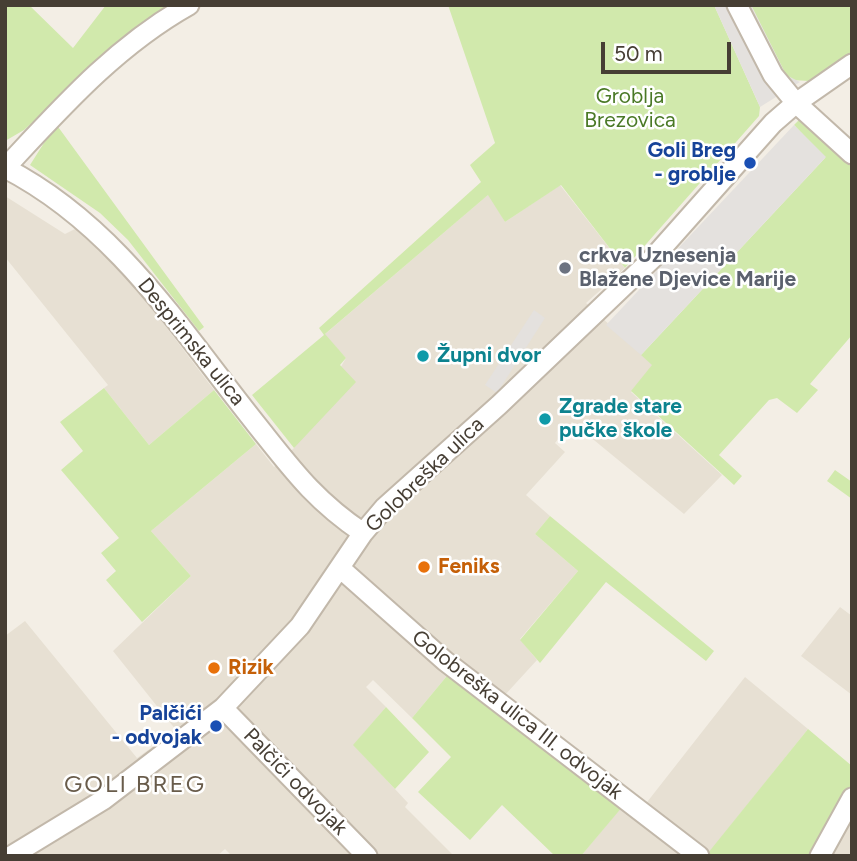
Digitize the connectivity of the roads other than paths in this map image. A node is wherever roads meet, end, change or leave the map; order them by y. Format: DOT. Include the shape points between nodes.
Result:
graph roads {
  1 [pos="189,5"];
  2 [pos="737,5"];
  3 [pos="852,64"];
  4 [pos="796,103"];
  5 [pos="852,154"];
  6 [pos="5,168"];
  7 [pos="363,533"];
  8 [pos="340,568"];
  9 [pos="223,708"];
  10 [pos="852,798"];
  11 [pos="11,856"];
  12 [pos="367,856"];
  13 [pos="699,856"];
  14 [pos="820,856"];
  1 -- 6 [label="street" via="122,49"];
  2 -- 4 [label="street" via="772,75"];
  3 -- 4 [label="street, Golobreška ulica"];
  4 -- 5 [label="street"];
  4 -- 7 [label="street, Golobreška ulica" via="753,143 653,258 385,507"];
  6 -- 7 [label="street, Desprimska ulica" via="75,211 121,254 314,496"];
  7 -- 8 [label="street, Golobreška ulica"];
  8 -- 9 [label="street, Golobreška ulica" via="292,635"];
  8 -- 13 [label="street, Golobreška ulica III. odvojak" via="444,661"];
  9 -- 11 [label="street, Golobreška ulica" via="103,800"];
  9 -- 12 [label="street, Palčići odvojak"];
  10 -- 14 [label="street"];
}
